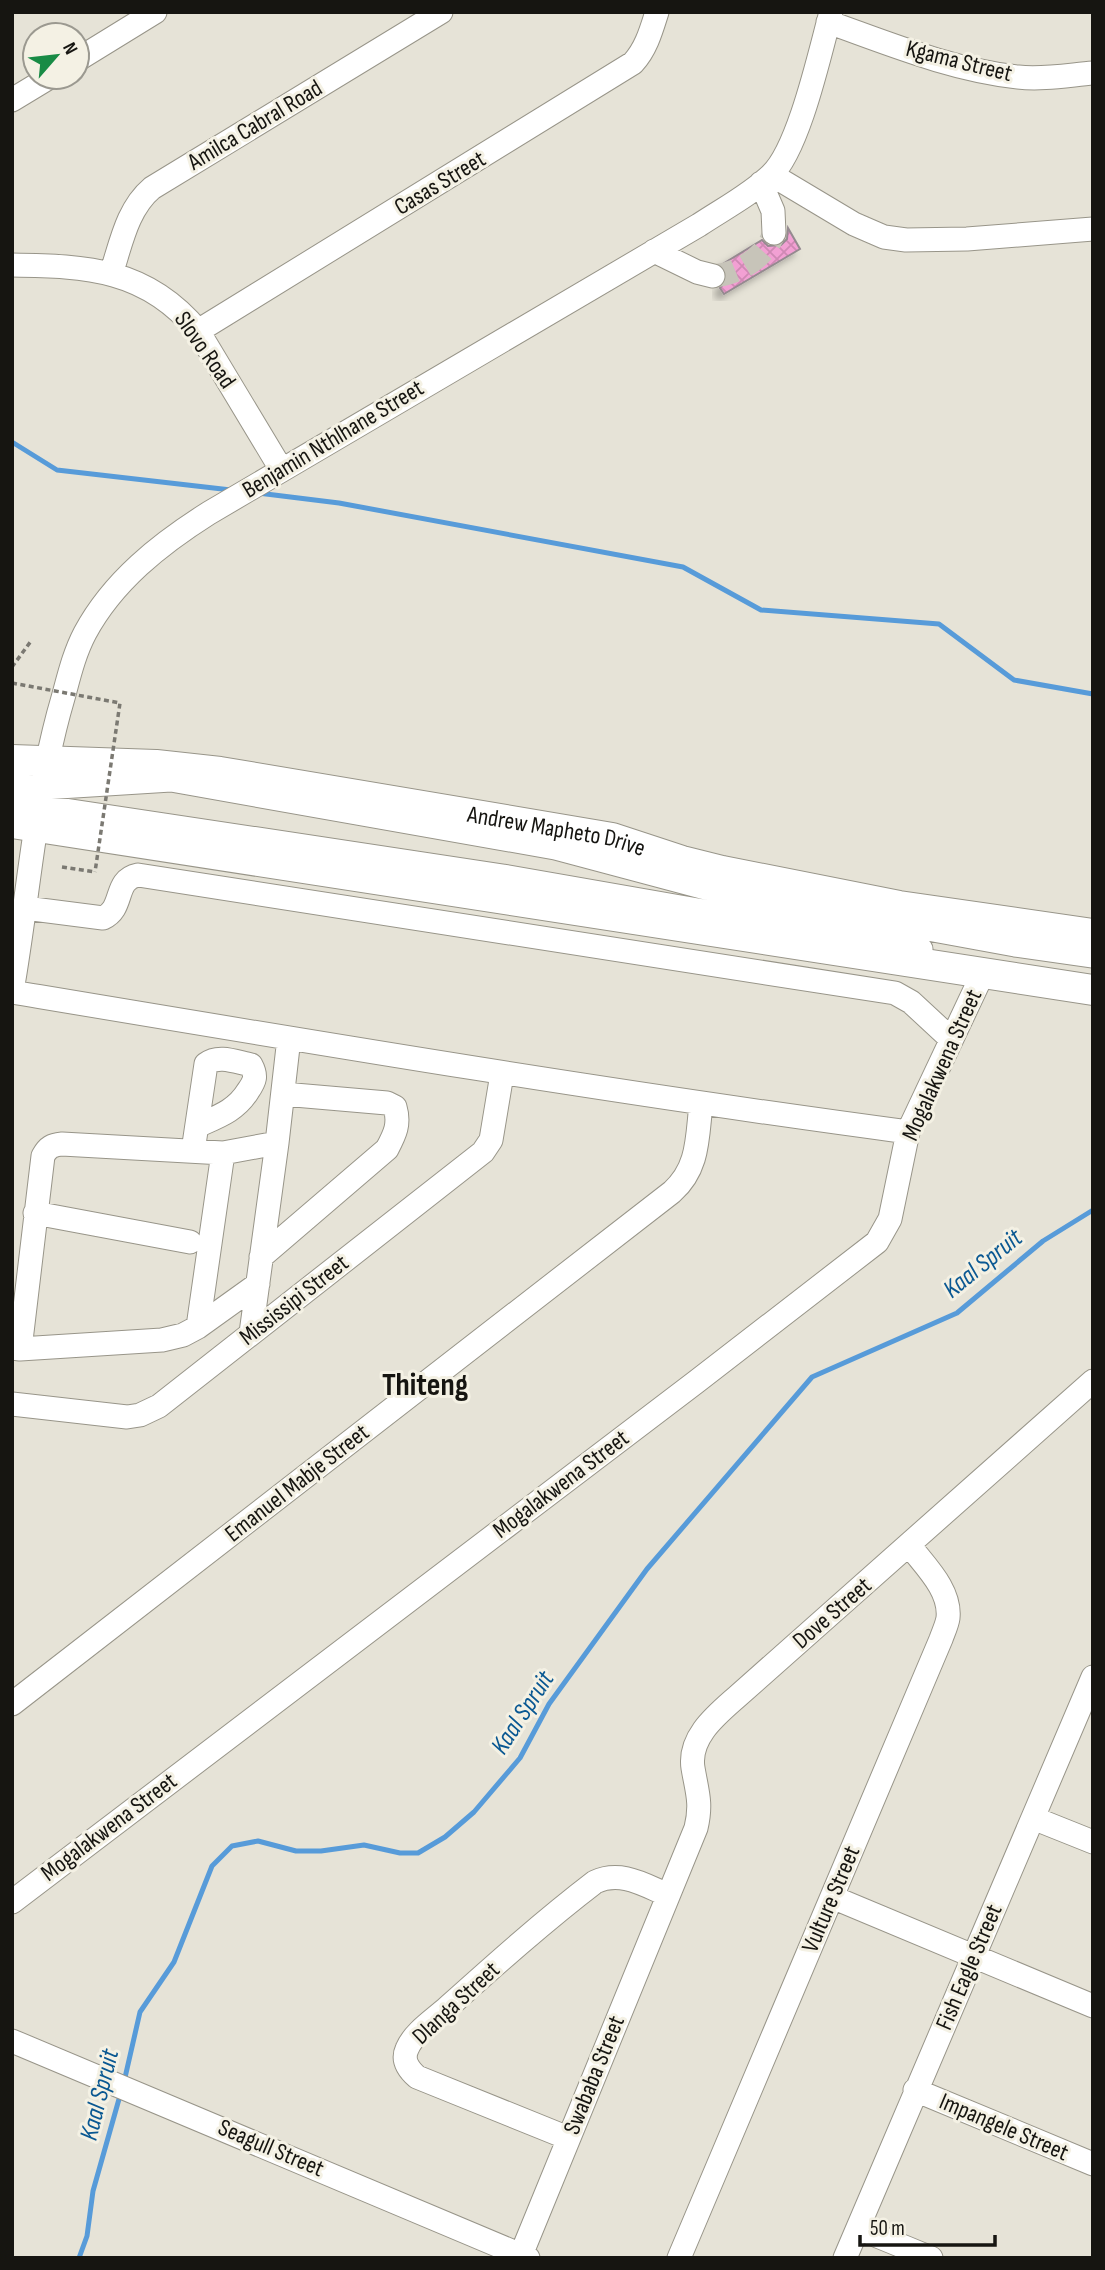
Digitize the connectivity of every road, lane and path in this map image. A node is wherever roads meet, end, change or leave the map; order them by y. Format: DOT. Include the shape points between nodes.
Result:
graph roads {
  1 [pos="155,12"];
  2 [pos="440,12"];
  3 [pos="657,12"];
  4 [pos="830,17"];
  5 [pos="91,51"];
  6 [pos="1093,73"];
  7 [pos="766,179"];
  8 [pos="1093,229"];
  9 [pos="774,233"];
  10 [pos="654,251"];
  11 [pos="12,265"];
  12 [pos="111,274"];
  13 [pos="713,276"];
  14 [pos="198,331"];
  15 [pos="276,472"];
  16 [pos="31,641"];
  17 [pos="12,667"];
  18 [pos="12,682"];
  19 [pos="12,760"];
  20 [pos="12,785"];
  21 [pos="35,801"];
  22 [pos="12,802"];
  23 [pos="62,867"];
  24 [pos="25,908"];
  25 [pos="1093,934"];
  26 [pos="1093,956"];
  27 [pos="983,973"];
  28 [pos="1093,980"];
  29 [pos="1093,990"];
  30 [pos="12,991"];
  31 [pos="289,1038"];
  32 [pos="951,1039"];
  33 [pos="502,1074"];
  34 [pos="283,1094"];
  35 [pos="701,1104"];
  36 [pos="197,1126"];
  37 [pos="908,1132"];
  38 [pos="277,1143"];
  39 [pos="193,1151"];
  40 [pos="223,1153"];
  41 [pos="35,1213"];
  42 [pos="190,1242"];
  43 [pos="261,1257"];
  44 [pos="258,1284"];
  45 [pos="198,1327"];
  46 [pos="251,1334"];
  47 [pos="16,1348"];
  48 [pos="1093,1381"];
  49 [pos="12,1404"];
  50 [pos="909,1545"];
  51 [pos="1093,1677"];
  52 [pos="12,1704"];
  53 [pos="1033,1818"];
  54 [pos="1093,1842"];
  55 [pos="668,1895"];
  56 [pos="832,1897"];
  57 [pos="12,1902"];
  58 [pos="974,1956"];
  59 [pos="1093,2006"];
  60 [pos="12,2041"];
  61 [pos="915,2090"];
  62 [pos="568,2138"];
  63 [pos="1093,2164"];
  64 [pos="858,2228"];
  65 [pos="525,2256"];
  66 [pos="679,2258"];
  67 [pos="845,2258"];
  68 [pos="931,2258"];
  1 -- 5 [label="street"];
  2 -- 12 [label="street, Amilca Cabral Road" via="152,188 131,215"];
  3 -- 14 [label="street, Casas Street" via="633,64"];
  4 -- 6 [label="street, Kgama Street" via="948,64 1021,78"];
  4 -- 7 [label="street, Benjamin Nthlhane Street" via="797,127 785,157"];
  7 -- 8 [label="street" via="884,237 967,239"];
  7 -- 9 [label="street"];
  7 -- 10 [label="street, Benjamin Nthlhane Street"];
  10 -- 13 [label="street"];
  10 -- 15 [label="street, Benjamin Nthlhane Street"];
  11 -- 12 [label="street, Slovo Road"];
  12 -- 14 [label="street, Slovo Road" via="149,289 181,311"];
  14 -- 15 [label="street, Slovo Road"];
  15 -- 21 [label="street, Benjamin Nthlhane Street" via="157,548 99,611 73,659"];
  16 -- 17 [label="path"];
  18 -- 23 [label="path, bridge" via="120,703 95,872"];
  19 -- 21 [label="main road, Andrew Mapheto Drive"];
  20 -- 21 [label="street"];
  21 -- 22 [label="street"];
  21 -- 24 [label="street, Benjamin Nthlhane Street"];
  21 -- 25 [label="main road, Andrew Mapheto Drive" via="156,765 220,772 612,838 734,874 899,906"];
  21 -- 26 [label="street" via="171,780 555,848 705,888 1015,946"];
  21 -- 27 [label="main road, Andrew Mapheto Drive"];
  21 -- 28 [label="street" via="503,876"];
  24 -- 30 [label="street, Benjamin Nthlhane Street"];
  24 -- 32 [label="street" via="103,918 115,909 124,882 138,874 895,993"];
  27 -- 29 [label="main road, Andrew Mapheto Drive"];
  27 -- 32 [label="street, Mogalakwena Street"];
  30 -- 31 [label="street"];
  31 -- 33 [label="street"];
  31 -- 34 [label="street"];
  32 -- 37 [label="street, Mogalakwena Street"];
  33 -- 35 [label="street"];
  33 -- 46 [label="street, Mississipi Street" via="491,1140 483,1152"];
  34 -- 38 [label="street"];
  34 -- 43 [label="street" via="387,1103 395,1107 397,1130 387,1149"];
  35 -- 37 [label="street"];
  35 -- 52 [label="street, Emanuel Mabje Street" via="691,1169 672,1192"];
  36 -- 39 [label="street"];
  37 -- 57 [label="street, Mogalakwena Street" via="890,1219 869,1249"];
  38 -- 40 [label="street"];
  38 -- 43 [label="street"];
  39 -- 40 [label="street"];
  39 -- 41 [label="street" via="53,1145 43,1156"];
  40 -- 45 [label="street"];
  41 -- 42 [label="street"];
  41 -- 47 [label="street"];
  43 -- 44 [label="street"];
  44 -- 45 [label="street"];
  44 -- 46 [label="street"];
  45 -- 47 [label="street" via="162,1340"];
  46 -- 49 [label="street, Mississipi Street" via="159,1406 140,1415 118,1417"];
  48 -- 50 [label="street, Dove Street"];
  50 -- 55 [label="street, Dove Street" via="709,1723 693,1756 700,1802 696,1828"];
  50 -- 56 [label="street, Vulture Street" via="944,1592 948,1619"];
  51 -- 53 [label="street, Fish Eagle Street"];
  53 -- 54 [label="street"];
  53 -- 58 [label="street, Fish Eagle Street"];
  55 -- 62 [label="street, Swababa Street"];
  55 -- 62 [label="street, Dlanga Street" via="626,1877 595,1882 422,2030 406,2051 407,2065 417,2077"];
  56 -- 58 [label="street"];
  56 -- 66 [label="street, Vulture Street"];
  58 -- 59 [label="street"];
  58 -- 61 [label="street, Fish Eagle Street"];
  60 -- 65 [label="street, Seagull Street"];
  61 -- 63 [label="street, Impangele Street"];
  61 -- 64 [label="street, Fish Eagle Street"];
  62 -- 65 [label="street, Swababa Street"];
  64 -- 67 [label="street, Fish Eagle Street"];
  64 -- 68 [label="street"];
}
